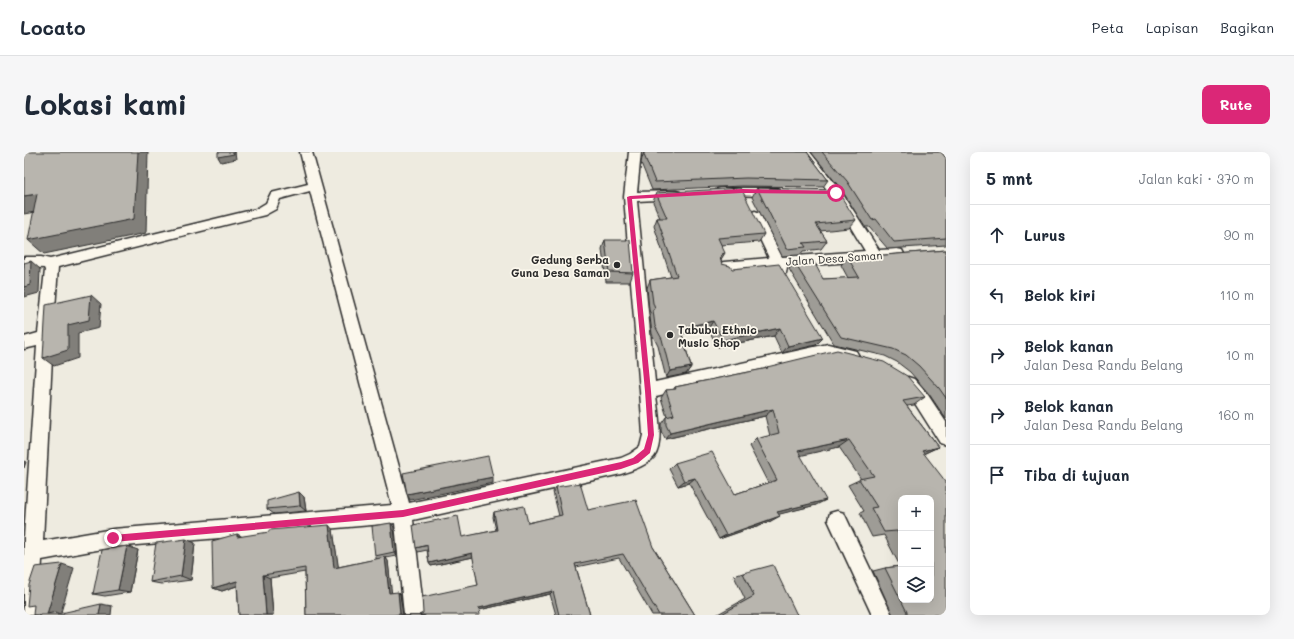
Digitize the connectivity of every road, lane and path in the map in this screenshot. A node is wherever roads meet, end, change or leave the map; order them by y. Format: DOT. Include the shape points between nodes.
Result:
graph roads {
  1 [pos="306,152"];
  2 [pos="634,152"];
  3 [pos="804,152"];
  4 [pos="315,186"];
  5 [pos="742,191"];
  6 [pos="789,192"];
  7 [pos="820,192"];
  8 [pos="712,193"];
  9 [pos="836,193"];
  10 [pos="690,194"];
  11 [pos="630,197"];
  12 [pos="906,254"];
  13 [pos="874,256"];
  14 [pos="24,262"];
  15 [pos="776,262"];
  16 [pos="50,264"];
  17 [pos="724,266"];
  18 [pos="788,282"];
  19 [pos="45,337"];
  20 [pos="24,343"];
  21 [pos="864,359"];
  22 [pos="899,375"];
  23 [pos="648,391"];
  24 [pos="946,436"];
  25 [pos="403,514"];
  26 [pos="838,520"];
  27 [pos="28,553"];
  28 [pos="29,615"];
  29 [pos="414,615"];
  30 [pos="882,615"];
  1 -- 4 [label="street"];
  2 -- 11 [label="street"];
  3 -- 9 [label="street"];
  4 -- 16 [label="street" via="275,196 271,206 260,212"];
  4 -- 25 [label="street"];
  5 -- 6 [label="street"];
  5 -- 8 [label="street"];
  5 -- 15 [label="street"];
  7 -- 9 [label="street"];
  9 -- 13 [label="street"];
  10 -- 11 [label="street"];
  11 -- 23 [label="street"];
  12 -- 13 [label="street, Jalan Desa Saman"];
  13 -- 15 [label="street, Jalan Desa Saman"];
  14 -- 16 [label="street"];
  15 -- 17 [label="street"];
  15 -- 18 [label="street, Jalan Desa Saman"];
  16 -- 19 [label="street" via="52,270"];
  19 -- 20 [label="street"];
  19 -- 27 [label="street"];
  21 -- 23 [label="street" via="824,343"];
  22 -- 24 [label="street" via="922,400"];
  23 -- 25 [label="street" via="651,435 648,451 636,460 621,466"];
  25 -- 27 [label="street" via="113,538"];
  25 -- 29 [label="street"];
  26 -- 30 [label="street"];
  27 -- 28 [label="street"];
}
